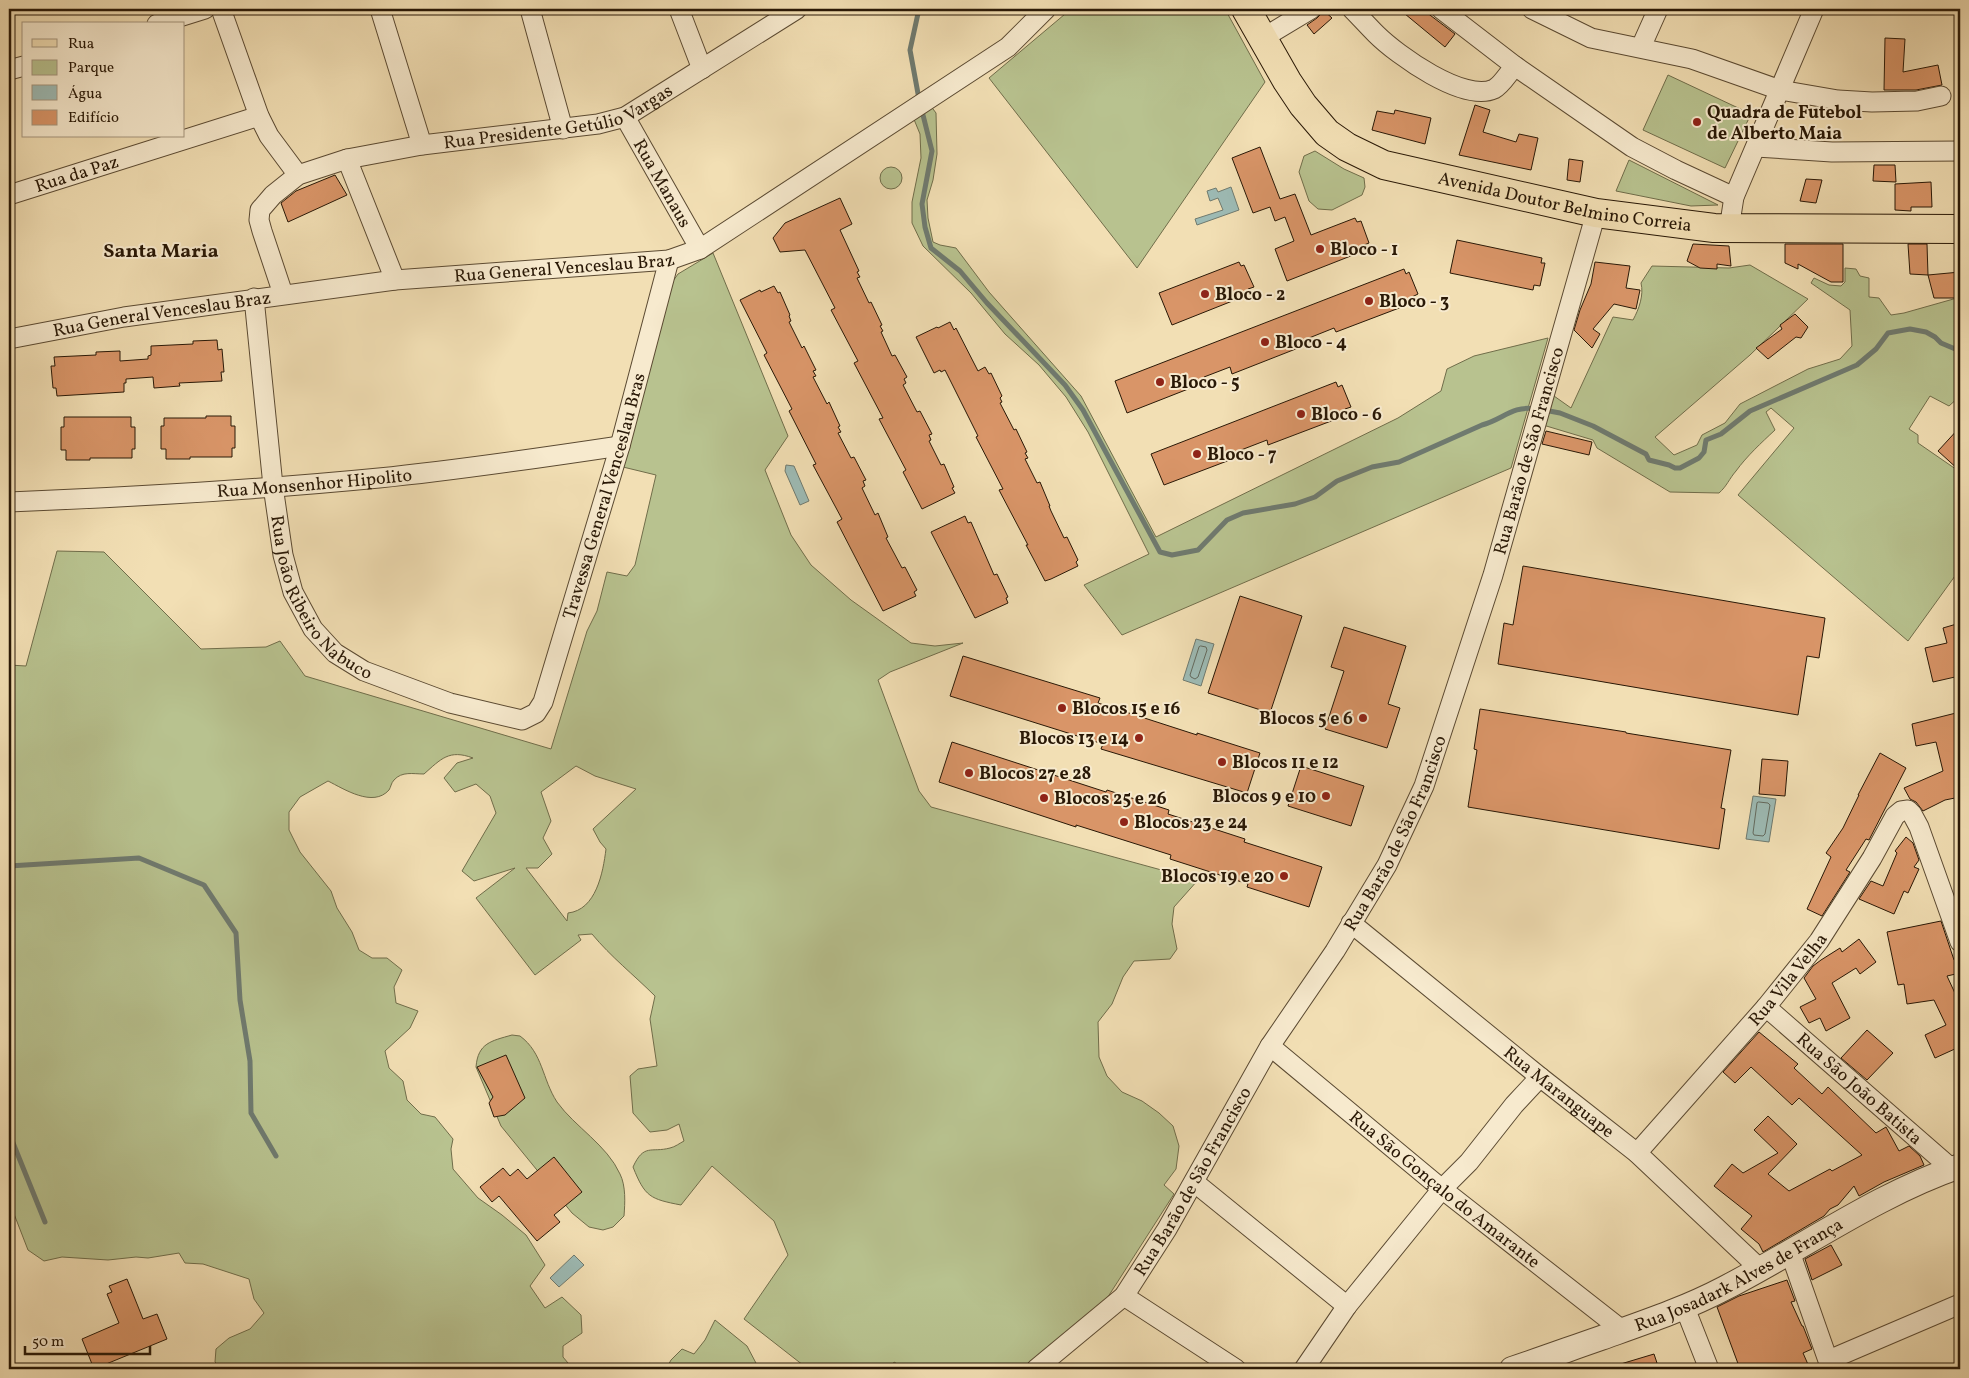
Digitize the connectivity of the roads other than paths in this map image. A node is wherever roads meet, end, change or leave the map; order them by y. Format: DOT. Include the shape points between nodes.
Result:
graph roads {
  1 [pos="205,9"];
  2 [pos="221,9"];
  3 [pos="380,9"];
  4 [pos="530,9"];
  5 [pos="679,9"];
  6 [pos="797,9"];
  7 [pos="1046,9"];
  8 [pos="1246,9"];
  9 [pos="1311,9"];
  10 [pos="1352,9"];
  11 [pos="1440,9"];
  12 [pos="1532,9"];
  13 [pos="1658,9"];
  14 [pos="1814,9"];
  15 [pos="163,22"];
  16 [pos="1263,38"];
  17 [pos="1641,47"];
  18 [pos="1515,66"];
  19 [pos="22,67"];
  20 [pos="702,69"];
  21 [pos="9,70"];
  22 [pos="1780,90"];
  23 [pos="1941,96"];
  24 [pos="259,116"];
  25 [pos="625,117"];
  26 [pos="563,129"];
  27 [pos="422,145"];
  28 [pos="1756,147"];
  29 [pos="1960,151"];
  30 [pos="347,158"];
  31 [pos="298,176"];
  32 [pos="9,195"];
  33 [pos="1734,197"];
  34 [pos="1596,214"];
  35 [pos="1729,229"];
  36 [pos="1960,229"];
  37 [pos="700,250"];
  38 [pos="669,260"];
  39 [pos="395,280"];
  40 [pos="283,294"];
  41 [pos="254,298"];
  42 [pos="9,339"];
  43 [pos="620,446"];
  44 [pos="273,486"];
  45 [pos="9,502"];
  46 [pos="522,720"];
  47 [pos="1351,923"];
  48 [pos="1960,942"];
  49 [pos="1766,1007"];
  50 [pos="1270,1046"];
  51 [pos="1540,1078"];
  52 [pos="1636,1153"];
  53 [pos="1956,1168"];
  54 [pos="1194,1182"];
  55 [pos="1442,1190"];
  56 [pos="1790,1252"];
  57 [pos="1760,1268"];
  58 [pos="1124,1296"];
  59 [pos="1960,1304"];
  60 [pos="1347,1306"];
  61 [pos="1685,1308"];
  62 [pos="1622,1330"];
  63 [pos="1830,1365"];
  64 [pos="1036,1369"];
  65 [pos="1236,1369"];
  66 [pos="1304,1369"];
  67 [pos="1512,1369"];
  68 [pos="1709,1369"];
  1 -- 15 [label="street"];
  2 -- 24 [label="street"];
  3 -- 27 [label="street"];
  4 -- 26 [label="street"];
  5 -- 20 [label="street"];
  6 -- 20 [label="street, Rua Presidente Getúlio Vargas"];
  7 -- 37 [label="street, Rua General Venceslau Braz" via="1008,47"];
  8 -- 16 [label="main road, Avenida Doutor Belmino Correia"];
  9 -- 16 [label="street"];
  10 -- 18 [label="street" via="1377,36 1411,61 1438,80 1464,90 1495,89"];
  11 -- 18 [label="street"];
  12 -- 17 [label="street" via="1592,38"];
  13 -- 17 [label="street"];
  14 -- 22 [label="street"];
  16 -- 34 [label="main road, Avenida Doutor Belmino Correia" via="1303,105 1327,133 1347,148 1384,165"];
  17 -- 22 [label="street" via="1692,59"];
  18 -- 33 [label="street" via="1632,147"];
  19 -- 21 [label="street"];
  20 -- 25 [label="street, Rua Presidente Getúlio Vargas"];
  22 -- 23 [label="street" via="1872,102 1917,101"];
  22 -- 28 [label="street"];
  24 -- 31 [label="street" via="269,136"];
  24 -- 32 [label="street, Rua da Paz"];
  25 -- 26 [label="street, Rua Presidente Getúlio Vargas"];
  25 -- 37 [label="street, Rua Manaus"];
  26 -- 27 [label="street, Rua Presidente Getúlio Vargas"];
  27 -- 30 [label="street, Rua Presidente Getúlio Vargas"];
  28 -- 29 [label="street" via="1832,152"];
  28 -- 33 [label="street"];
  30 -- 31 [label="street, Rua Presidente Getúlio Vargas"];
  30 -- 39 [label="street"];
  31 -- 40 [label="street, Rua Presidente Getúlio Vargas" via="273,195 260,210 262,232"];
  33 -- 35 [label="street"];
  34 -- 35 [label="main road, Avenida Doutor Belmino Correia"];
  34 -- 47 [label="street, Rua Barão de São Francisco" via="1504,538 1424,786 1387,865"];
  35 -- 36 [label="main road, Avenida Doutor Belmino Correia"];
  37 -- 38 [label="street, Rua General Venceslau Braz"];
  38 -- 39 [label="street, Rua General Venceslau Braz"];
  38 -- 43 [label="street, Travessa General Venceslau Bras"];
  39 -- 40 [label="street, Rua General Venceslau Braz"];
  40 -- 41 [label="street, Rua General Venceslau Braz"];
  41 -- 42 [label="street, Rua General Venceslau Braz" via="124,317"];
  41 -- 44 [label="street, Rua João Ribeiro Nabuco"];
  43 -- 44 [label="street, Rua Monsenhor Hipolito" via="379,478"];
  43 -- 46 [label="street, Travessa General Venceslau Bras" via="543,702 536,713"];
  44 -- 45 [label="street, Rua Monsenhor Hipolito"];
  44 -- 46 [label="street, Rua João Ribeiro Nabuco" via="283,555 293,592 313,629 335,653 364,671 423,694"];
  47 -- 50 [label="street, Rua Barão de São Francisco"];
  47 -- 51 [label="street, Rua Maranguape"];
  48 -- 49 [label="street, Rua Vila Velha" via="1919,827 1908,810 1901,811 1819,941"];
  49 -- 52 [label="street, Rua Vila Velha"];
  49 -- 53 [label="street, Rua São João Batista"];
  50 -- 54 [label="street, Rua Barão de São Francisco"];
  50 -- 55 [label="street, Rua São Gonçalo do Amarante"];
  51 -- 52 [label="street, Rua Maranguape"];
  51 -- 55 [label="street"];
  52 -- 57 [label="street, Rua Maranguape"];
  53 -- 56 [label="street, Rua Josadark Alves de França" via="1850,1216"];
  54 -- 58 [label="street, Rua Barão de São Francisco"];
  54 -- 60 [label="street"];
  55 -- 60 [label="street"];
  55 -- 62 [label="street, Rua São Gonçalo do Amarante"];
  56 -- 57 [label="street, Rua Josadark Alves de França"];
  56 -- 63 [label="street"];
  57 -- 61 [label="street, Rua Josadark Alves de França"];
  58 -- 64 [label="street, Rua Barão de São Francisco"];
  58 -- 65 [label="street"];
  59 -- 63 [label="street"];
  60 -- 66 [label="street"];
  61 -- 62 [label="street, Rua Josadark Alves de França"];
  61 -- 68 [label="street"];
  62 -- 67 [label="street, Rua Josadark Alves de França"];
}
